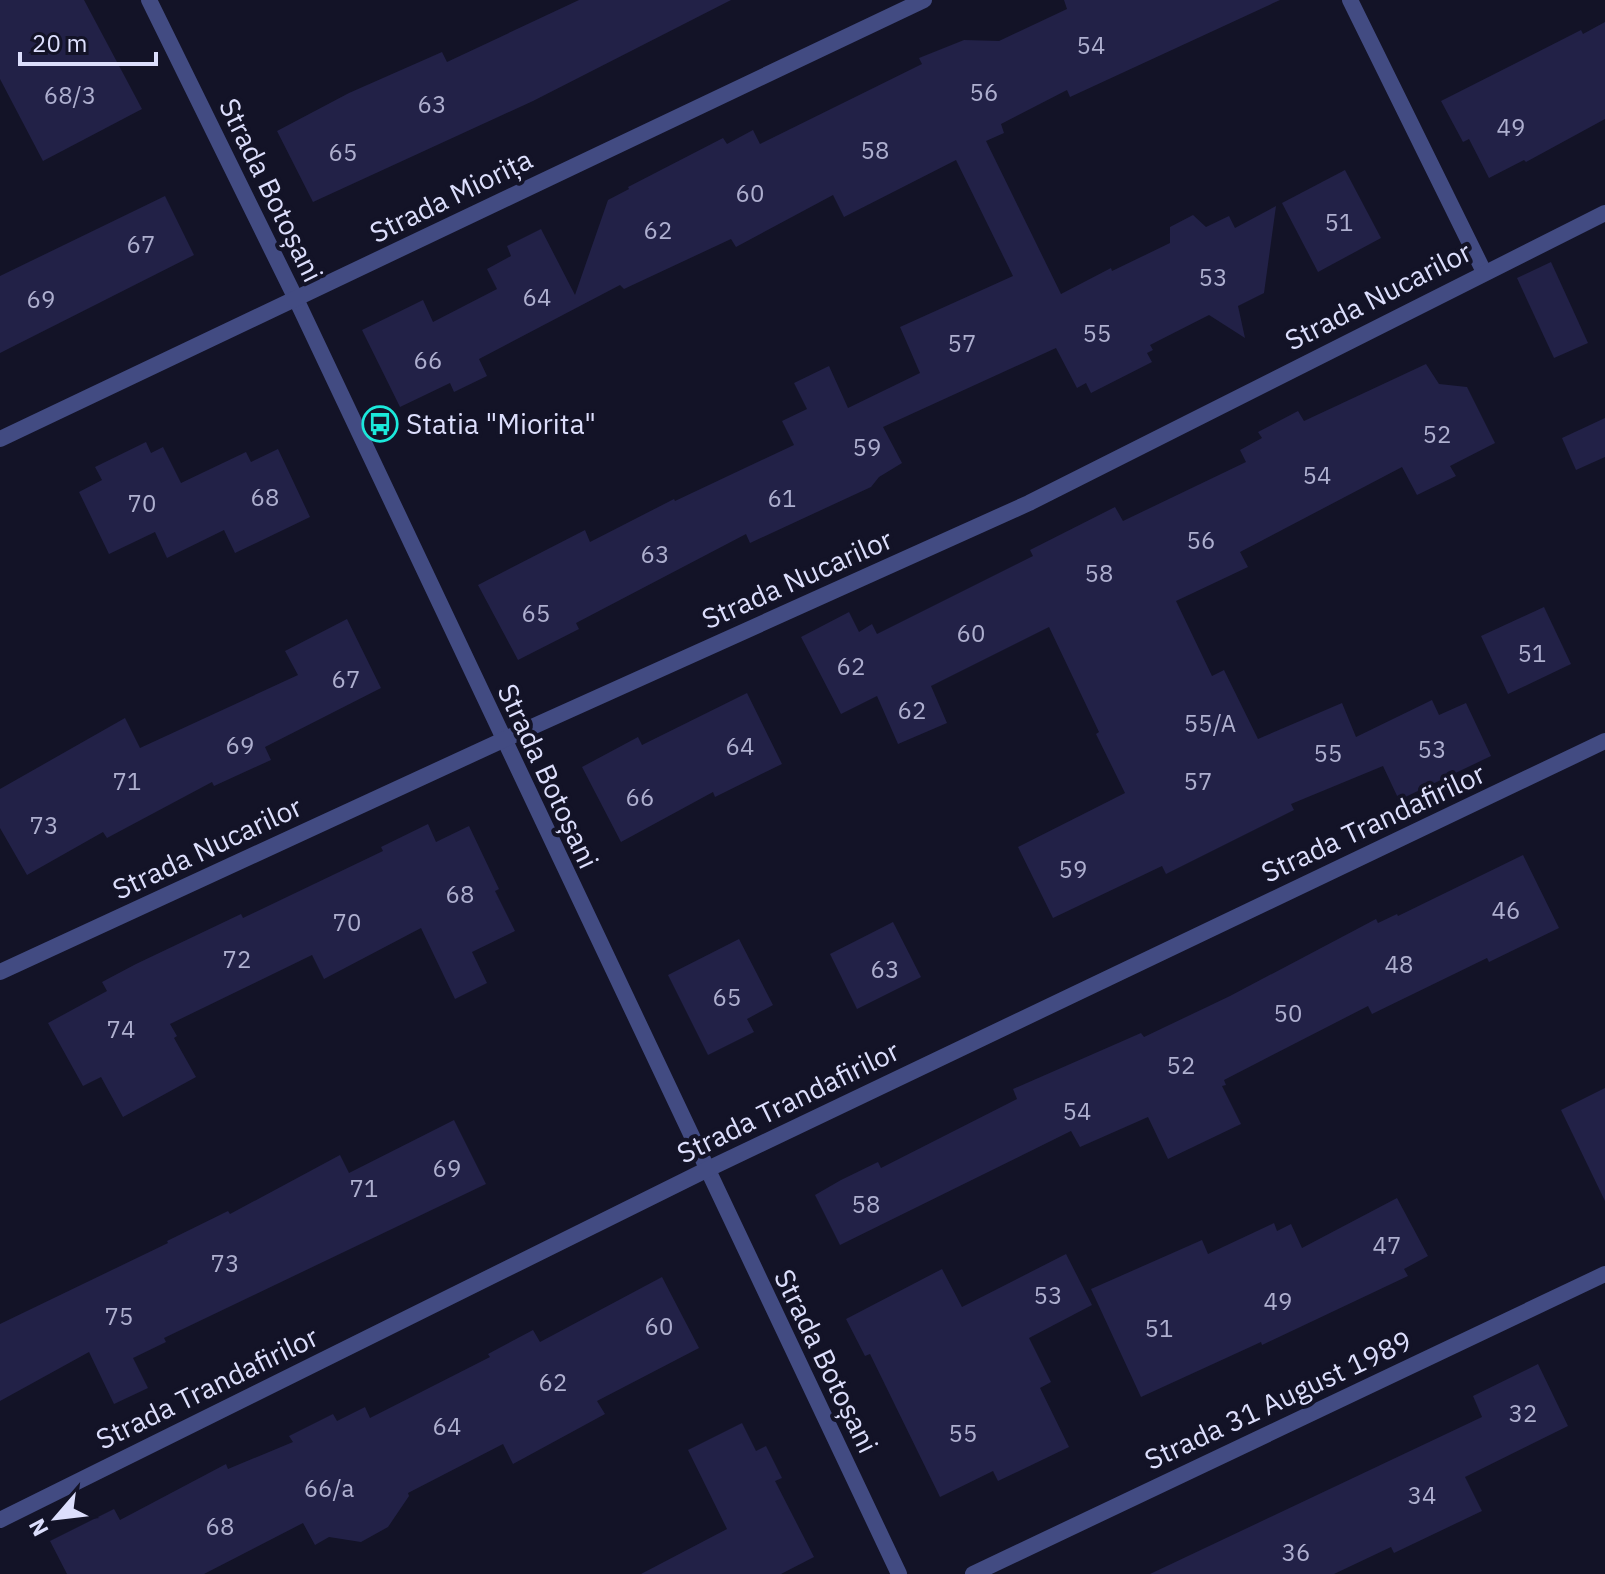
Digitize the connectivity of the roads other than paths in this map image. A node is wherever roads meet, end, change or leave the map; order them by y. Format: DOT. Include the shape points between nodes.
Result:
graph roads {
  1 [pos="149,0"];
  2 [pos="924,0"];
  3 [pos="1350,0"];
  4 [pos="1605,213"];
  5 [pos="1484,272"];
  6 [pos="296,299"];
  7 [pos="0,439"];
  8 [pos="503,740"];
  9 [pos="1605,741"];
  10 [pos="0,972"];
  11 [pos="706,1170"];
  12 [pos="1605,1274"];
  13 [pos="0,1520"];
  14 [pos="899,1574"];
  15 [pos="973,1574"];
  1 -- 6 [label="street, Strada Botoșani"];
  2 -- 6 [label="street, Strada Miorița"];
  3 -- 5 [label="street"];
  4 -- 5 [label="street, Strada Nucarilor"];
  5 -- 8 [label="street, Strada Nucarilor" via="1029,503"];
  6 -- 7 [label="street, Strada Miorița"];
  6 -- 8 [label="street, Strada Botoșani"];
  8 -- 10 [label="street, Strada Nucarilor"];
  8 -- 11 [label="street, Strada Botoșani"];
  9 -- 11 [label="street, Strada Trandafirilor"];
  11 -- 13 [label="street, Strada Trandafirilor"];
  11 -- 14 [label="street, Strada Botoșani"];
  12 -- 15 [label="street, Strada 31 August 1989"];
}
